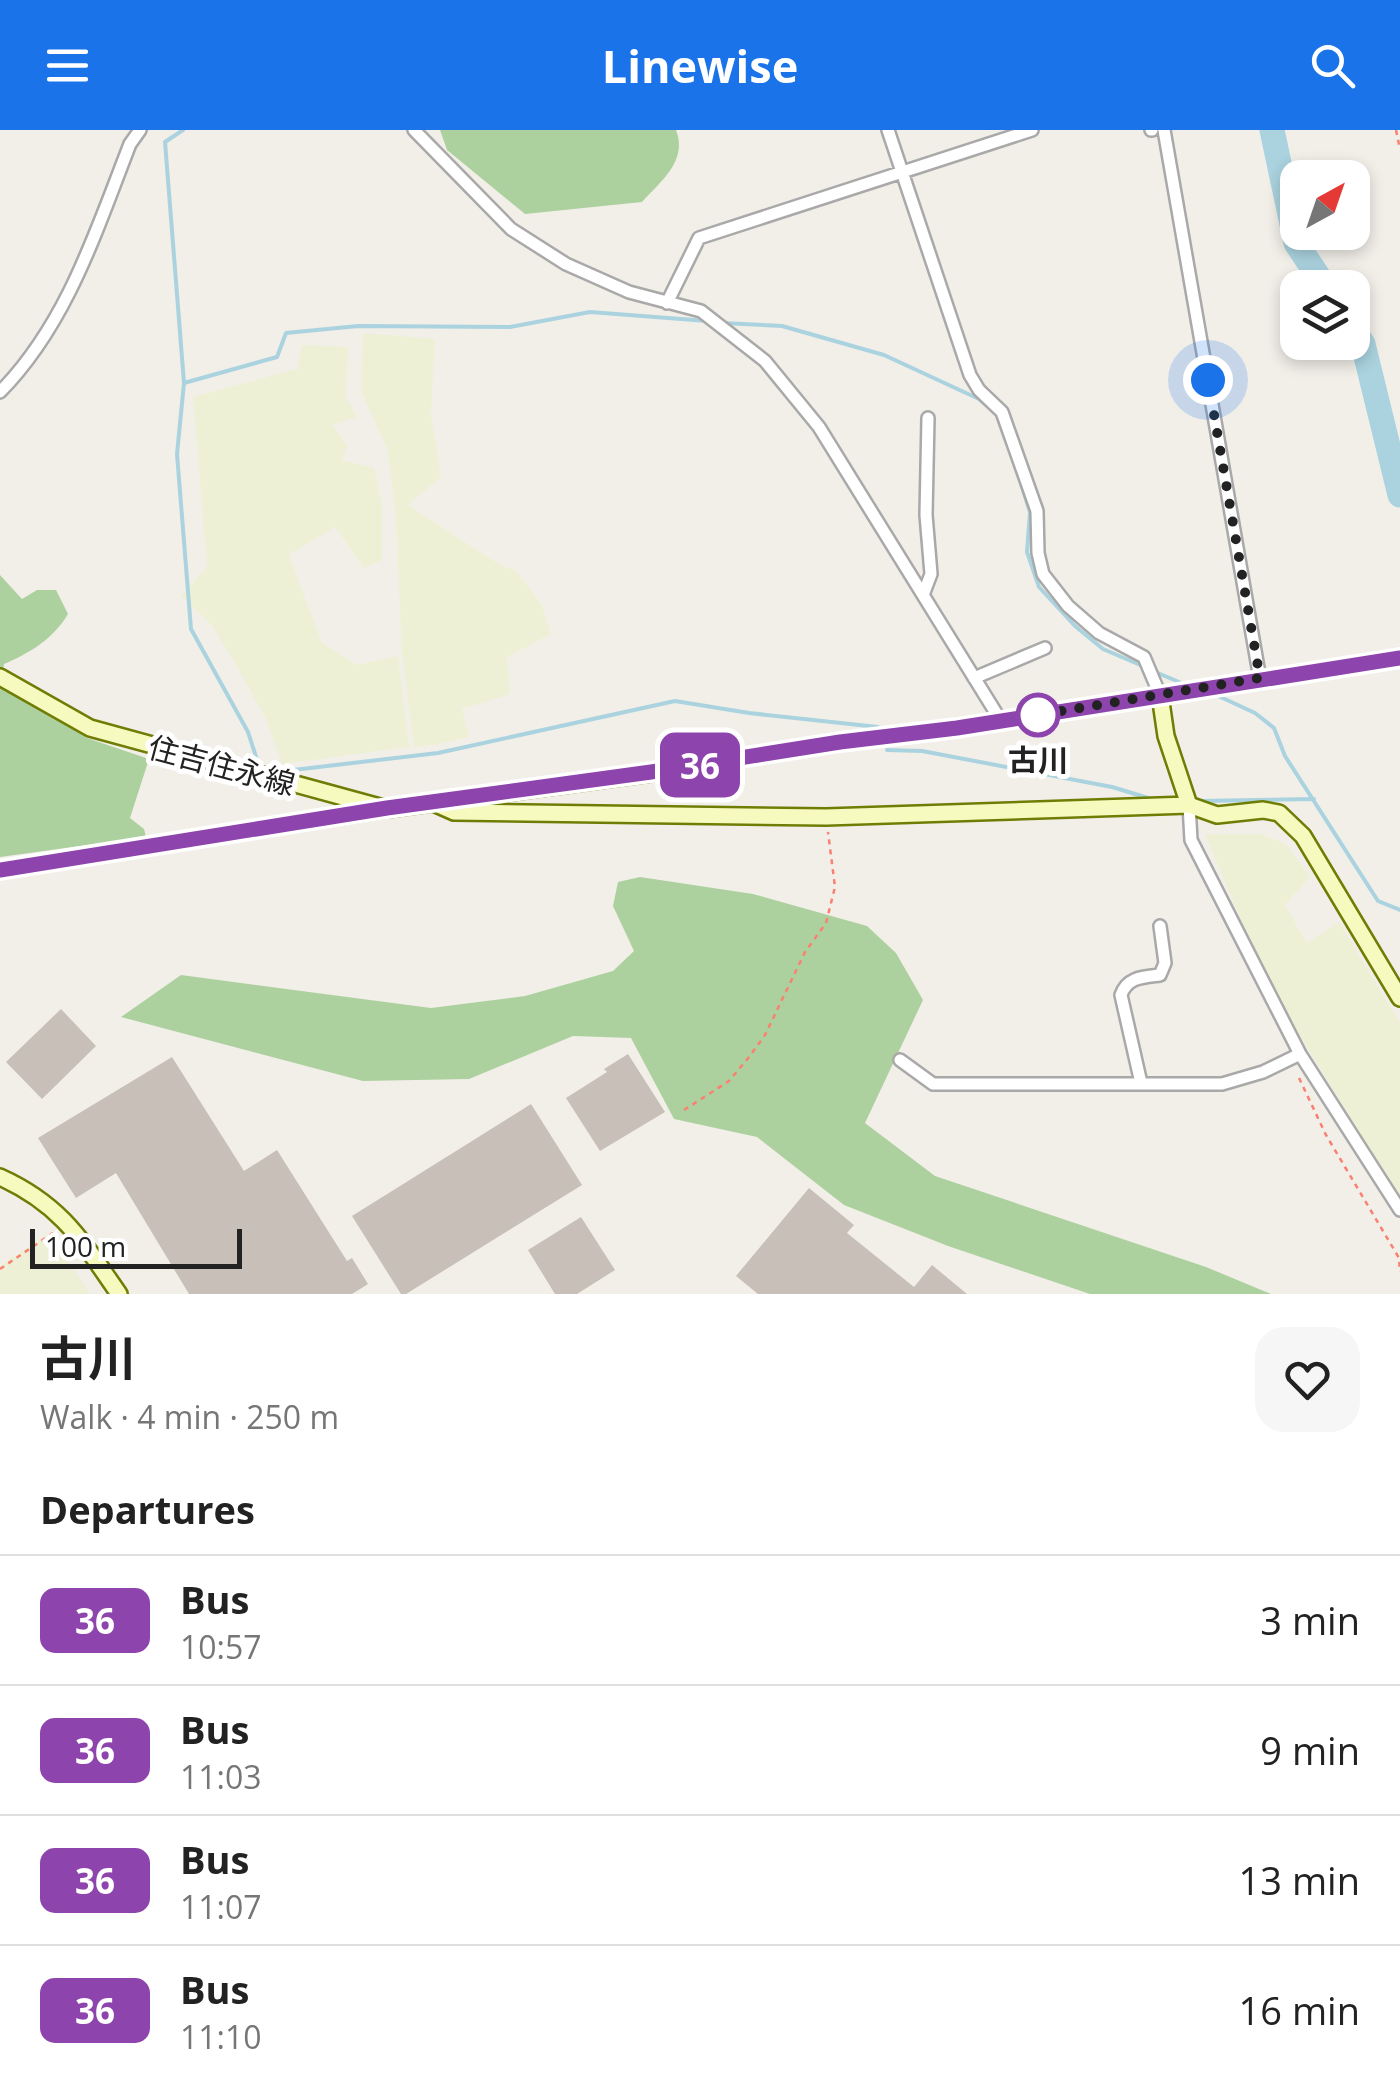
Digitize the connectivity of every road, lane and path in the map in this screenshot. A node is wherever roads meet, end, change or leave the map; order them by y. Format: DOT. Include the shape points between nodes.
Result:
graph roads {
  1 [pos="414,130"];
  2 [pos="888,130"];
  3 [pos="1032,130"];
  4 [pos="1164,130"];
  5 [pos="1396,130"];
  6 [pos="134,132"];
  7 [pos="1400,149"];
  8 [pos="902,172"];
  9 [pos="667,302"];
  10 [pos="0,392"];
  11 [pos="928,418"];
  12 [pos="923,595"];
  13 [pos="1045,648"];
  14 [pos="1400,658"];
  15 [pos="0,677"];
  16 [pos="974,678"];
  17 [pos="1260,678"];
  18 [pos="1160,695"];
  19 [pos="1000,721"];
  20 [pos="435,804"];
  21 [pos="1190,805"];
  22 [pos="387,808"];
  23 [pos="826,817"];
  24 [pos="0,870"];
  25 [pos="1160,926"];
  26 [pos="1400,998"];
  27 [pos="1295,1056"];
  28 [pos="900,1060"];
  29 [pos="1141,1082"];
  30 [pos="684,1110"];
  31 [pos="0,1177"];
  32 [pos="1400,1210"];
  33 [pos="69,1222"];
  34 [pos="0,1269"];
  35 [pos="1400,1272"];
  36 [pos="120,1294"];
  1 -- 9 [label="street" via="511,229 566,264"];
  2 -- 8 [label="street"];
  3 -- 8 [label="street"];
  4 -- 17 [label="street"];
  5 -- 7 [label="path"];
  6 -- 10 [label="street" via="59,314"];
  8 -- 9 [label="street" via="699,238"];
  8 -- 18 [label="street" via="970,375 1002,412 1038,511 1043,574 1099,634 1144,657"];
  9 -- 12 [label="street" via="719,323 793,392"];
  11 -- 12 [label="street" via="931,574"];
  12 -- 16 [label="street"];
  13 -- 16 [label="street"];
  14 -- 17 [label="main road, 住吉住永線"];
  15 -- 22 [label="main road, 住吉住永線" via="90,728"];
  16 -- 19 [label="street"];
  17 -- 18 [label="main road, 住吉住永線"];
  18 -- 19 [label="main road, 住吉住永線"];
  18 -- 21 [label="main road"];
  19 -- 20 [label="main road, 住吉住永線"];
  20 -- 22 [label="main road, 住吉住永線"];
  20 -- 23 [label="main road" via="454,812"];
  21 -- 23 [label="main road"];
  21 -- 26 [label="main road" via="1217,815 1280,814 1303,836"];
  21 -- 27 [label="street" via="1191,840"];
  22 -- 24 [label="main road"];
  23 -- 30 [label="path" via="836,887 826,923 749,1058 729,1081"];
  25 -- 29 [label="street" via="1160,974 1133,979 1122,995"];
  27 -- 29 [label="street" via="1222,1084"];
  27 -- 32 [label="street"];
  27 -- 35 [label="path" via="1326,1135 1399,1258"];
  28 -- 29 [label="street" via="933,1084"];
  31 -- 33 [label="main road"];
  33 -- 34 [label="path"];
  33 -- 36 [label="main road"];
}
